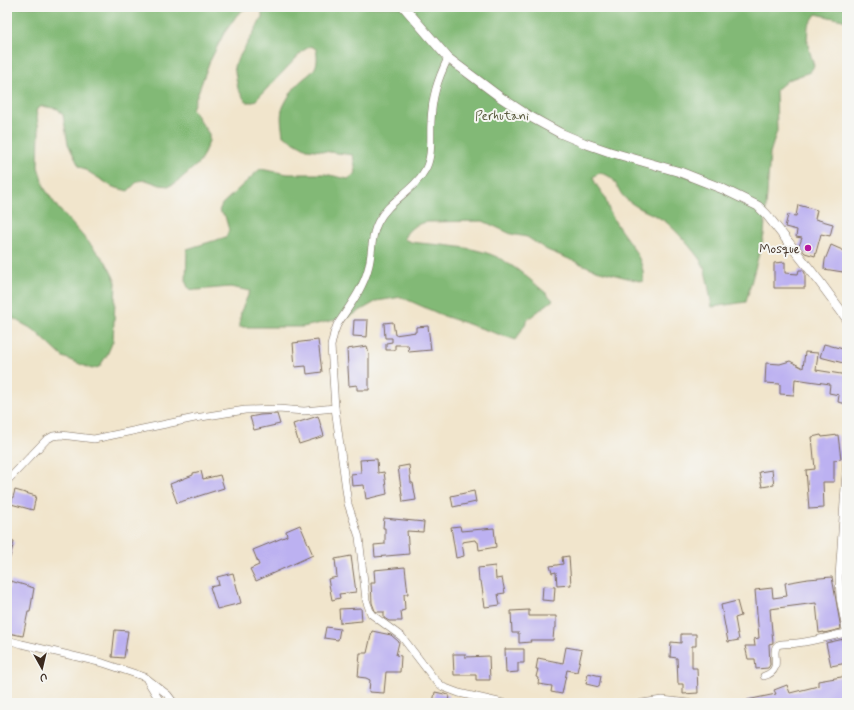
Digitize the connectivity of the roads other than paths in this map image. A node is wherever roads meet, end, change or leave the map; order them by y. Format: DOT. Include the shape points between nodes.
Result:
graph roads {
  1 [pos="404,7"];
  2 [pos="448,58"];
  3 [pos="847,319"];
  4 [pos="335,408"];
  5 [pos="847,457"];
  6 [pos="7,481"];
  7 [pos="847,634"];
  8 [pos="7,640"];
  9 [pos="764,676"];
  10 [pos="145,677"];
  11 [pos="161,703"];
  12 [pos="174,703"];
  13 [pos="503,703"];
  14 [pos="642,703"];
  15 [pos="688,703"];
  1 -- 2 [label="street"];
  2 -- 3 [label="street" via="500,97 560,133 610,152 680,172 758,206"];
  2 -- 4 [label="street" via="434,89 430,122 431,142 425,170 378,221 374,230 368,269 334,333 331,346"];
  4 -- 6 [label="street" via="304,411 245,410 94,439 53,436 46,440"];
  4 -- 13 [label="street" via="348,504 359,537 366,600 371,614 402,637 435,680 444,687"];
  5 -- 7 [label="street" via="839,577"];
  7 -- 9 [label="street" via="779,645 775,651 774,668"];
  8 -- 10 [label="street" via="103,663"];
  10 -- 11 [label="street"];
  10 -- 12 [label="street"];
  14 -- 15 [label="street" via="662,700"];
}
